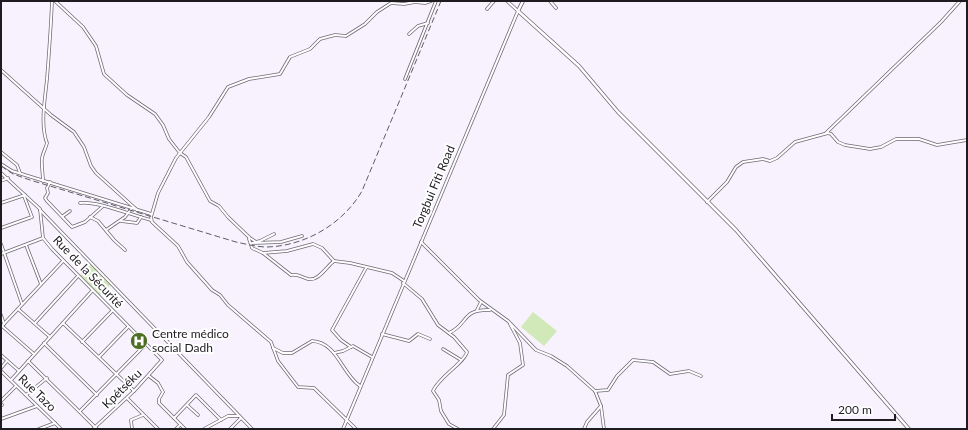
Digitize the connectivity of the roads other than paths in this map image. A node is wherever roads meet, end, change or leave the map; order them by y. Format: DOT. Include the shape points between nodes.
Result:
graph roads {
  1 [pos="53,1"];
  2 [pos="431,1"];
  3 [pos="436,1"];
  4 [pos="494,1"];
  5 [pos="507,1"];
  6 [pos="523,1"];
  7 [pos="550,1"];
  8 [pos="960,1"];
  9 [pos="556,8"];
  10 [pos="487,10"];
  11 [pos="518,11"];
  12 [pos="428,23"];
  13 [pos="409,34"];
  14 [pos="1,70"];
  15 [pos="405,79"];
  16 [pos="43,107"];
  17 [pos="826,134"];
  18 [pos="967,140"];
  19 [pos="1,152"];
  20 [pos="180,153"];
  21 [pos="1,164"];
  22 [pos="1,173"];
  23 [pos="20,173"];
  24 [pos="8,178"];
  25 [pos="1,181"];
  26 [pos="43,181"];
  27 [pos="50,182"];
  28 [pos="25,195"];
  29 [pos="707,202"];
  30 [pos="1,203"];
  31 [pos="80,204"];
  32 [pos="102,207"];
  33 [pos="132,208"];
  34 [pos="40,210"];
  35 [pos="138,210"];
  36 [pos="70,211"];
  37 [pos="128,214"];
  38 [pos="151,214"];
  39 [pos="63,216"];
  40 [pos="90,216"];
  41 [pos="142,217"];
  42 [pos="151,220"];
  43 [pos="120,221"];
  44 [pos="1,228"];
  45 [pos="106,230"];
  46 [pos="274,234"];
  47 [pos="248,236"];
  48 [pos="302,236"];
  49 [pos="43,238"];
  50 [pos="421,242"];
  51 [pos="251,243"];
  52 [pos="1,244"];
  53 [pos="26,245"];
  54 [pos="125,250"];
  55 [pos="2,253"];
  56 [pos="263,253"];
  57 [pos="63,261"];
  58 [pos="334,261"];
  59 [pos="366,268"];
  60 [pos="78,276"];
  61 [pos="404,282"];
  62 [pos="41,284"];
  63 [pos="92,290"];
  64 [pos="481,302"];
  65 [pos="22,304"];
  66 [pos="18,308"];
  67 [pos="477,310"];
  68 [pos="492,310"];
  69 [pos="113,311"];
  70 [pos="1,315"];
  71 [pos="508,321"];
  72 [pos="35,323"];
  73 [pos="63,323"];
  74 [pos="4,324"];
  75 [pos="1,326"];
  76 [pos="128,327"];
  77 [pos="453,331"];
  78 [pos="449,333"];
  79 [pos="382,334"];
  80 [pos="50,337"];
  81 [pos="454,337"];
  82 [pos="430,339"];
  83 [pos="82,342"];
  84 [pos="44,343"];
  85 [pos="146,344"];
  86 [pos="352,347"];
  87 [pos="273,348"];
  88 [pos="443,349"];
  89 [pos="333,353"];
  90 [pos="34,354"];
  91 [pos="1,355"];
  92 [pos="99,357"];
  93 [pos="372,357"];
  94 [pos="162,360"];
  95 [pos="461,360"];
  96 [pos="7,361"];
  97 [pos="28,361"];
  98 [pos="1,369"];
  99 [pos="19,371"];
  100 [pos="117,375"];
  101 [pos="149,376"];
  102 [pos="701,376"];
  103 [pos="46,378"];
  104 [pos="11,380"];
  105 [pos="16,386"];
  106 [pos="360,386"];
  107 [pos="134,391"];
  108 [pos="595,391"];
  109 [pos="26,395"];
  110 [pos="97,395"];
  111 [pos="127,398"];
  112 [pos="1,403"];
  113 [pos="187,405"];
  114 [pos="37,406"];
  115 [pos="601,406"];
  116 [pos="80,412"];
  117 [pos="143,414"];
  118 [pos="198,415"];
  119 [pos="240,417"];
  120 [pos="174,418"];
  121 [pos="1,419"];
  122 [pos="221,420"];
  123 [pos="347,420"];
  124 [pos="55,423"];
  125 [pos="180,425"];
  126 [pos="39,429"];
  127 [pos="61,429"];
  128 [pos="95,429"];
  129 [pos="131,429"];
  130 [pos="158,429"];
  131 [pos="176,429"];
  132 [pos="185,429"];
  133 [pos="204,429"];
  134 [pos="230,429"];
  135 [pos="252,429"];
  136 [pos="343,429"];
  137 [pos="356,429"];
  138 [pos="458,429"];
  139 [pos="493,429"];
  140 [pos="584,429"];
  141 [pos="604,429"];
  142 [pos="910,429"];
  1 -- 16 [label="street"];
  1 -- 20 [label="street" via="83,28 96,46 104,74 127,95 155,114"];
  2 -- 20 [label="street" via="392,3 346,36 335,35 320,39 310,49 290,57 280,74 249,79 228,87"];
  3 -- 12 [label="street"];
  4 -- 10 [label="street"];
  5 -- 11 [label="street"];
  6 -- 11 [label="street, Torgbui Fiti Road"];
  7 -- 9 [label="street"];
  8 -- 17 [label="street"];
  11 -- 29 [label="street" via="579,66 618,112"];
  11 -- 50 [label="street, Torgbui Fiti Road"];
  12 -- 13 [label="street" via="418,26"];
  12 -- 15 [label="street"];
  14 -- 16 [label="street"];
  16 -- 26 [label="street" via="44,138 47,143 41,161 44,170"];
  16 -- 35 [label="street" via="74,132 96,173"];
  17 -- 18 [label="street" via="832,134 838,142 845,145 870,148 881,147 896,139 919,139 937,146"];
  17 -- 29 [label="street" via="794,142 770,161 763,159 743,162"];
  19 -- 23 [label="street" via="17,166"];
  20 -- 38 [label="street" via="158,193"];
  20 -- 47 [label="street" via="186,157 210,201 219,206"];
  21 -- 23 [label="street"];
  22 -- 24 [label="street"];
  23 -- 26 [label="street"];
  24 -- 25 [label="street"];
  24 -- 28 [label="street"];
  26 -- 27 [label="street"];
  27 -- 33 [label="street"];
  27 -- 39 [label="street" via="45,198"];
  28 -- 30 [label="street"];
  28 -- 34 [label="street"];
  28 -- 44 [label="street" via="32,217"];
  29 -- 142 [label="street" via="736,230"];
  31 -- 32 [label="street" via="90,203"];
  32 -- 37 [label="street"];
  32 -- 40 [label="street"];
  33 -- 35 [label="street"];
  33 -- 37 [label="street"];
  34 -- 49 [label="street, Rue de la Sécurité"];
  34 -- 119 [label="street"];
  35 -- 38 [label="street"];
  36 -- 39 [label="street"];
  37 -- 41 [label="street"];
  37 -- 43 [label="street"];
  38 -- 42 [label="street"];
  39 -- 40 [label="street" via="74,227 85,222"];
  40 -- 45 [label="street"];
  41 -- 42 [label="street"];
  41 -- 43 [label="street" via="137,223"];
  42 -- 87 [label="street" via="178,246 187,262 212,290 271,342"];
  43 -- 45 [label="street"];
  45 -- 54 [label="street"];
  46 -- 47 [label="street" via="256,242"];
  47 -- 51 [label="street"];
  48 -- 51 [label="street" via="281,242"];
  49 -- 53 [label="street"];
  49 -- 57 [label="street, Rue de la Sécurité"];
  50 -- 61 [label="street, Torgbui Fiti Road"];
  50 -- 64 [label="street"];
  51 -- 56 [label="street" via="252,248"];
  52 -- 55 [label="street"];
  53 -- 55 [label="street"];
  53 -- 62 [label="street"];
  55 -- 65 [label="street"];
  56 -- 58 [label="street" via="287,251 313,244 322,248"];
  56 -- 58 [label="street" via="291,275 301,275 309,279 315,278"];
  57 -- 60 [label="street, Rue de la Sécurité"];
  57 -- 62 [label="street"];
  58 -- 59 [label="street"];
  59 -- 61 [label="street" via="392,273"];
  59 -- 86 [label="street" via="332,330"];
  60 -- 63 [label="street, Rue de la Sécurité"];
  60 -- 72 [label="street"];
  61 -- 78 [label="street" via="422,300 438,325"];
  61 -- 79 [label="street, Torgbui Fiti Road"];
  62 -- 65 [label="street"];
  63 -- 69 [label="street, Rue de la Sécurité"];
  63 -- 73 [label="street"];
  64 -- 67 [label="street"];
  64 -- 68 [label="street"];
  65 -- 66 [label="street"];
  66 -- 72 [label="street"];
  66 -- 74 [label="street"];
  67 -- 68 [label="street"];
  67 -- 77 [label="street" via="471,312"];
  68 -- 71 [label="street"];
  69 -- 76 [label="street, Rue de la Sécurité"];
  69 -- 83 [label="street"];
  70 -- 74 [label="street"];
  71 -- 108 [label="street" via="536,350 567,366"];
  71 -- 139 [label="street" via="520,343 523,365 508,375 504,416"];
  72 -- 80 [label="street"];
  73 -- 80 [label="street"];
  73 -- 83 [label="street"];
  74 -- 75 [label="street"];
  75 -- 90 [label="street"];
  76 -- 85 [label="street, Rue de la Sécurité"];
  76 -- 92 [label="street"];
  77 -- 78 [label="street"];
  77 -- 81 [label="street"];
  78 -- 81 [label="street"];
  79 -- 82 [label="street" via="409,341 418,334"];
  79 -- 93 [label="street, Torgbui Fiti Road"];
  80 -- 84 [label="street"];
  81 -- 95 [label="street" via="467,354"];
  83 -- 92 [label="street"];
  84 -- 90 [label="street"];
  84 -- 110 [label="street"];
  85 -- 94 [label="street, Rue de la Sécurité"];
  85 -- 100 [label="street"];
  86 -- 89 [label="street"];
  86 -- 93 [label="street"];
  87 -- 89 [label="street" via="283,353 292,353 307,343 316,341"];
  87 -- 123 [label="street" via="278,361 298,387 314,388"];
  88 -- 95 [label="street"];
  89 -- 106 [label="street" via="351,379"];
  90 -- 97 [label="street"];
  91 -- 96 [label="street"];
  92 -- 100 [label="street"];
  93 -- 106 [label="street, Torgbui Fiti Road"];
  94 -- 101 [label="street, Kpétséku"];
  95 -- 138 [label="street" via="447,372 433,390 449,424"];
  96 -- 98 [label="street"];
  96 -- 99 [label="street"];
  97 -- 99 [label="street"];
  97 -- 103 [label="street"];
  98 -- 104 [label="street, Rue Tazo"];
  99 -- 104 [label="street"];
  100 -- 107 [label="street"];
  100 -- 110 [label="street"];
  101 -- 107 [label="street, Kpétséku"];
  101 -- 120 [label="street" via="158,383 162,391 159,402"];
  102 -- 108 [label="street" via="689,371 670,374 653,362 633,360 617,376 608,390"];
  103 -- 109 [label="street"];
  103 -- 116 [label="street"];
  104 -- 105 [label="street, Rue Tazo"];
  105 -- 109 [label="street, Rue Tazo"];
  105 -- 112 [label="street"];
  106 -- 123 [label="street, Torgbui Fiti Road"];
  107 -- 111 [label="street, Kpétséku"];
  108 -- 115 [label="street"];
  109 -- 114 [label="street, Rue Tazo"];
  110 -- 116 [label="street"];
  111 -- 117 [label="street"];
  111 -- 128 [label="street, Kpétséku"];
  113 -- 118 [label="street"];
  113 -- 120 [label="street"];
  113 -- 122 [label="street" via="197,395"];
  114 -- 121 [label="street"];
  114 -- 124 [label="street, Rue Tazo"];
  115 -- 140 [label="street"];
  115 -- 141 [label="street"];
  116 -- 128 [label="street"];
  117 -- 129 [label="street" via="131,420"];
  117 -- 130 [label="street"];
  119 -- 122 [label="street" via="228,416"];
  119 -- 134 [label="street"];
  119 -- 135 [label="street"];
  120 -- 125 [label="street"];
  122 -- 133 [label="street"];
  123 -- 136 [label="street, Torgbui Fiti Road"];
  123 -- 137 [label="street"];
  124 -- 126 [label="street"];
  124 -- 127 [label="street, Rue Tazo"];
  125 -- 131 [label="street"];
  125 -- 132 [label="street"];
}
